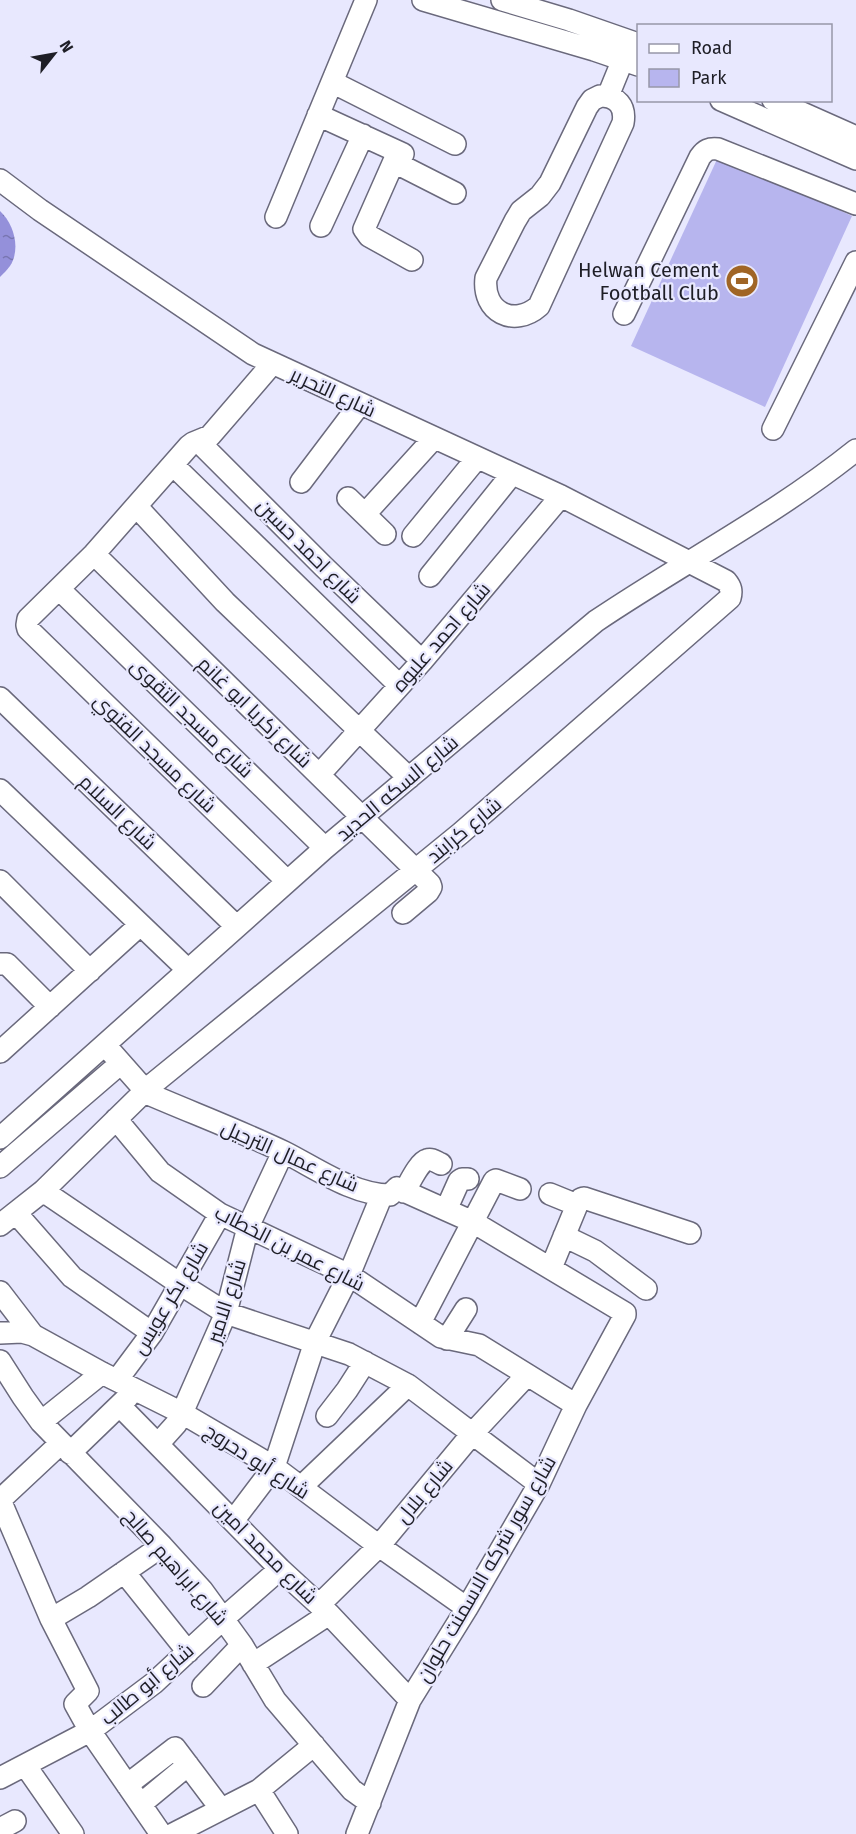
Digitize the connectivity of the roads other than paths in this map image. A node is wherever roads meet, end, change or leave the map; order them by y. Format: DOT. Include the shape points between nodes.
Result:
graph roads {
  1 [pos="366,0"];
  2 [pos="423,0"];
  3 [pos="502,0"];
  4 [pos="633,53"];
  5 [pos="332,82"];
  6 [pos="608,96"];
  7 [pos="727,102"];
  8 [pos="778,102"];
  9 [pos="318,115"];
  10 [pos="363,135"];
  11 [pos="856,136"];
  12 [pos="455,144"];
  13 [pos="398,156"];
  14 [pos="856,159"];
  15 [pos="0,180"];
  16 [pos="455,193"];
  17 [pos="856,204"];
  18 [pos="276,217"];
  19 [pos="321,226"];
  20 [pos="412,260"];
  21 [pos="856,262"];
  22 [pos="624,314"];
  23 [pos="272,364"];
  24 [pos="360,404"];
  25 [pos="773,429"];
  26 [pos="434,438"];
  27 [pos="198,441"];
  28 [pos="856,450"];
  29 [pos="477,458"];
  30 [pos="173,465"];
  31 [pos="512,474"];
  32 [pos="301,482"];
  33 [pos="561,496"];
  34 [pos="348,498"];
  35 [pos="137,507"];
  36 [pos="365,514"];
  37 [pos="385,534"];
  38 [pos="413,536"];
  39 [pos="94,554"];
  40 [pos="698,557"];
  41 [pos="430,576"];
  42 [pos="59,589"];
  43 [pos="422,661"];
  44 [pos="399,685"];
  45 [pos="0,698"];
  46 [pos="359,730"];
  47 [pos="319,775"];
  48 [pos="409,778"];
  49 [pos="0,790"];
  50 [pos="362,817"];
  51 [pos="325,848"];
  52 [pos="416,870"];
  53 [pos="0,881"];
  54 [pos="286,881"];
  55 [pos="403,913"];
  56 [pos="140,925"];
  57 [pos="236,926"];
  58 [pos="2,962"];
  59 [pos="188,970"];
  60 [pos="90,971"];
  61 [pos="50,1007"];
  62 [pos="105,1045"];
  63 [pos="0,1052"];
  64 [pos="121,1063"];
  65 [pos="144,1091"];
  66 [pos="116,1119"];
  67 [pos="0,1138"];
  68 [pos="283,1152"];
  69 [pos="441,1164"];
  70 [pos="0,1167"];
  71 [pos="468,1179"];
  72 [pos="520,1189"];
  73 [pos="43,1191"];
  74 [pos="404,1192"];
  75 [pos="550,1194"];
  76 [pos="382,1195"];
  77 [pos="577,1204"];
  78 [pos="446,1210"];
  79 [pos="220,1214"];
  80 [pos="8,1219"];
  81 [pos="473,1222"];
  82 [pos="248,1227"];
  83 [pos="690,1233"];
  84 [pos="564,1236"];
  85 [pos="551,1268"];
  86 [pos="349,1275"];
  87 [pos="180,1284"];
  88 [pos="646,1289"];
  89 [pos="0,1292"];
  90 [pos="466,1309"];
  91 [pos="226,1313"];
  92 [pos="420,1323"];
  93 [pos="0,1333"];
  94 [pos="152,1333"];
  95 [pos="33,1335"];
  96 [pos="447,1339"];
  97 [pos="315,1342"];
  98 [pos="0,1361"];
  99 [pos="364,1362"];
  100 [pos="527,1375"];
  101 [pos="118,1381"];
  102 [pos="408,1385"];
  103 [pos="576,1405"];
  104 [pos="120,1406"];
  105 [pos="182,1413"];
  106 [pos="327,1416"];
  107 [pos="41,1422"];
  108 [pos="472,1434"];
  109 [pos="158,1444"];
  110 [pos="66,1448"];
  111 [pos="274,1467"];
  112 [pos="539,1484"];
  113 [pos="301,1487"];
  114 [pos="0,1500"];
  115 [pos="233,1521"];
  116 [pos="162,1546"];
  117 [pos="379,1546"];
  118 [pos="280,1569"];
  119 [pos="124,1572"];
  120 [pos="467,1608"];
  121 [pos="324,1610"];
  122 [pos="224,1618"];
  123 [pos="51,1619"];
  124 [pos="242,1645"];
  125 [pos="188,1652"];
  126 [pos="253,1664"];
  127 [pos="203,1686"];
  128 [pos="410,1700"];
  129 [pos="90,1731"];
  130 [pos="314,1745"];
  131 [pos="25,1765"];
  132 [pos="188,1765"];
  133 [pos="0,1778"];
  134 [pos="127,1785"];
  135 [pos="259,1790"];
  136 [pos="370,1803"];
  137 [pos="141,1804"];
  138 [pos="221,1809"];
  139 [pos="73,1834"];
  140 [pos="161,1834"];
  141 [pos="173,1834"];
  142 [pos="287,1834"];
  143 [pos="357,1834"];
  1 -- 5 [label="street"];
  2 -- 4 [label="street" via="594,50"];
  3 -- 4 [label="street" via="569,20"];
  4 -- 6 [label="street"];
  5 -- 9 [label="street"];
  5 -- 12 [label="street"];
  6 -- 6 [label="street" via="592,100 550,183 515,221 486,278 486,296 497,311 524,315 539,306 623,123 622,106"];
  7 -- 14 [label="street"];
  8 -- 11 [label="street"];
  9 -- 10 [label="street"];
  9 -- 18 [label="street"];
  10 -- 13 [label="street"];
  10 -- 19 [label="street"];
  13 -- 16 [label="street"];
  13 -- 20 [label="street" via="364,228 369,236"];
  15 -- 23 [label="street, شارع التحرير"];
  17 -- 22 [label="street" via="718,149 704,151"];
  21 -- 25 [label="street"];
  23 -- 24 [label="street, شارع التحرير"];
  23 -- 27 [label="street" via="210,436"];
  24 -- 26 [label="street, شارع التحرير"];
  24 -- 32 [label="street"];
  26 -- 29 [label="street, شارع التحرير"];
  26 -- 36 [label="street"];
  27 -- 30 [label="street"];
  27 -- 43 [label="street, شارع احمد حسين"];
  28 -- 40 [label="street, شارع السكه الحديد" via="826,474"];
  29 -- 31 [label="street, شارع التحرير"];
  29 -- 38 [label="street"];
  30 -- 35 [label="street"];
  30 -- 44 [label="street"];
  31 -- 33 [label="street, شارع التحرير"];
  31 -- 41 [label="street"];
  33 -- 40 [label="street, شارع التحرير"];
  33 -- 43 [label="street, شارع احمد عليوه"];
  34 -- 36 [label="street"];
  35 -- 39 [label="street"];
  35 -- 46 [label="street" via="225,602"];
  36 -- 37 [label="street"];
  39 -- 42 [label="street"];
  39 -- 47 [label="street, شارع زكريا ابو غانم"];
  40 -- 48 [label="street, شارع السكه الحديد" via="596,621"];
  40 -- 52 [label="street, شارع كرابند" via="730,586 730,598"];
  42 -- 51 [label="street, شارع مسجد التقوى"];
  42 -- 54 [label="street, شارع مسجد الفتوي" via="27,622 28,628"];
  43 -- 44 [label="street, شارع احمد عليوه"];
  44 -- 46 [label="street, شارع احمد عليوه"];
  45 -- 57 [label="street, شارع السلام"];
  46 -- 47 [label="street, شارع احمد عليوه"];
  46 -- 48 [label="street"];
  47 -- 50 [label="street, شارع زكريا ابو غانم"];
  48 -- 50 [label="street, شارع السكه الحديد"];
  49 -- 56 [label="street"];
  50 -- 51 [label="street, شارع السكه الحديد"];
  50 -- 52 [label="street, شارع زكريا ابو غانم"];
  51 -- 54 [label="street, شارع السكه الحديد"];
  52 -- 55 [label="street" via="430,884 430,890"];
  52 -- 65 [label="street, شارع كرابند"];
  53 -- 60 [label="street"];
  54 -- 57 [label="street, شارع السكه الحديد"];
  56 -- 59 [label="street"];
  56 -- 60 [label="street"];
  57 -- 59 [label="street, شارع السكه الحديد"];
  58 -- 61 [label="street"];
  59 -- 62 [label="street, شارع السكه الحديد"];
  60 -- 61 [label="street"];
  61 -- 63 [label="street"];
  62 -- 64 [label="street"];
  62 -- 67 [label="street, شارع السكه الحديد"];
  64 -- 65 [label="street"];
  64 -- 70 [label="street"];
  65 -- 66 [label="street"];
  65 -- 68 [label="street, شارع عمال الترحيل"];
  66 -- 73 [label="street"];
  66 -- 79 [label="street, شارع عمر بن الخطاب" via="160,1172"];
  68 -- 76 [label="street, شارع عمال الترحيل" via="344,1184"];
  68 -- 82 [label="street, شارع الامير"];
  69 -- 74 [label="street" via="431,1159 421,1163"];
  71 -- 78 [label="street" via="459,1181"];
  72 -- 81 [label="street" via="495,1180"];
  73 -- 80 [label="street"];
  73 -- 87 [label="street"];
  74 -- 76 [label="street, شارع عمال الترحيل" via="396,1188 390,1195"];
  74 -- 78 [label="street"];
  75 -- 77 [label="street"];
  76 -- 86 [label="street"];
  77 -- 83 [label="street" via="584,1198"];
  77 -- 84 [label="street"];
  78 -- 81 [label="street"];
  79 -- 82 [label="street, شارع عمر بن الخطاب"];
  79 -- 87 [label="street, شارع بكر عويس"];
  80 -- 94 [label="street" via="72,1277"];
  81 -- 85 [label="street"];
  81 -- 92 [label="street"];
  82 -- 86 [label="street, شارع عمر بن الخطاب"];
  82 -- 91 [label="street, شارع الامير"];
  84 -- 85 [label="street"];
  84 -- 88 [label="street" via="595,1251"];
  85 -- 103 [label="street, شارع سور شركه الاسمنت حلوان" via="625,1315"];
  86 -- 92 [label="street, شارع عمر بن الخطاب"];
  86 -- 97 [label="street"];
  87 -- 91 [label="street"];
  87 -- 94 [label="street, شارع بكر عويس"];
  89 -- 95 [label="street, شارع أبو دحروج"];
  90 -- 96 [label="street"];
  91 -- 97 [label="street"];
  91 -- 105 [label="street, شارع الامير"];
  92 -- 96 [label="street, شارع عمر بن الخطاب"];
  93 -- 95 [label="street, شارع أبو دحروج"];
  94 -- 101 [label="street, شارع بكر عويس"];
  95 -- 101 [label="street, شارع أبو دحروج"];
  96 -- 100 [label="street, شارع عمر بن الخطاب" via="479,1345"];
  97 -- 99 [label="street"];
  97 -- 111 [label="street"];
  98 -- 107 [label="street, شارع ابراهيم صالح"];
  99 -- 102 [label="street"];
  99 -- 106 [label="street"];
  100 -- 103 [label="street, شارع عمر بن الخطاب"];
  100 -- 108 [label="street, شارع بلال"];
  101 -- 104 [label="street"];
  101 -- 105 [label="street, شارع أبو دحروج"];
  101 -- 107 [label="street"];
  102 -- 108 [label="street"];
  102 -- 113 [label="street"];
  103 -- 112 [label="street, شارع سور شركه الاسمنت حلوان"];
  104 -- 109 [label="street, شارع محمد امين"];
  104 -- 110 [label="street"];
  105 -- 109 [label="street, شارع الامير"];
  105 -- 111 [label="street, شارع أبو دحروج"];
  107 -- 110 [label="street, شارع ابراهيم صالح"];
  108 -- 112 [label="street"];
  108 -- 117 [label="street, شارع بلال"];
  109 -- 115 [label="street, شارع محمد امين"];
  110 -- 114 [label="street"];
  110 -- 116 [label="street, شارع ابراهيم صالح"];
  111 -- 113 [label="street, شارع أبو دحروج"];
  111 -- 115 [label="street"];
  112 -- 120 [label="street, شارع سور شركه الاسمنت حلوان"];
  113 -- 117 [label="street, شارع أبو دحروج"];
  114 -- 123 [label="street"];
  115 -- 118 [label="street, شارع محمد امين"];
  116 -- 119 [label="street"];
  116 -- 122 [label="street, شارع ابراهيم صالح"];
  117 -- 120 [label="street, شارع أبو دحروج"];
  117 -- 121 [label="street, شارع بلال"];
  118 -- 121 [label="street, شارع محمد امين"];
  118 -- 122 [label="street, شارع أبو طالب"];
  119 -- 123 [label="street"];
  119 -- 125 [label="street"];
  120 -- 128 [label="street, شارع سور شركه الاسمنت حلوان"];
  121 -- 126 [label="street, شارع بلال"];
  121 -- 128 [label="street, شارع محمد امين"];
  122 -- 124 [label="street, شارع ابراهيم صالح"];
  122 -- 125 [label="street, شارع أبو طالب"];
  123 -- 129 [label="street" via="88,1691 75,1704"];
  124 -- 126 [label="street, شارع ابراهيم صالح"];
  124 -- 127 [label="street"];
  125 -- 129 [label="street, شارع أبو طالب"];
  126 -- 130 [label="street, شارع ابراهيم صالح" via="275,1700"];
  128 -- 136 [label="street, شارع سور شركه الاسمنت حلوان"];
  129 -- 131 [label="street, شارع أبو طالب"];
  129 -- 134 [label="street"];
  130 -- 135 [label="street"];
  130 -- 136 [label="street, شارع ابراهيم صالح" via="352,1790"];
  131 -- 133 [label="street, شارع أبو طالب"];
  131 -- 139 [label="street"];
  132 -- 134 [label="street" via="175,1748 162,1749"];
  132 -- 137 [label="street"];
  132 -- 138 [label="street"];
  134 -- 137 [label="street"];
  135 -- 138 [label="street"];
  135 -- 142 [label="street"];
  136 -- 143 [label="street, شارع سور شركه الاسمنت حلوان"];
  137 -- 140 [label="street"];
  138 -- 141 [label="street"];
}
